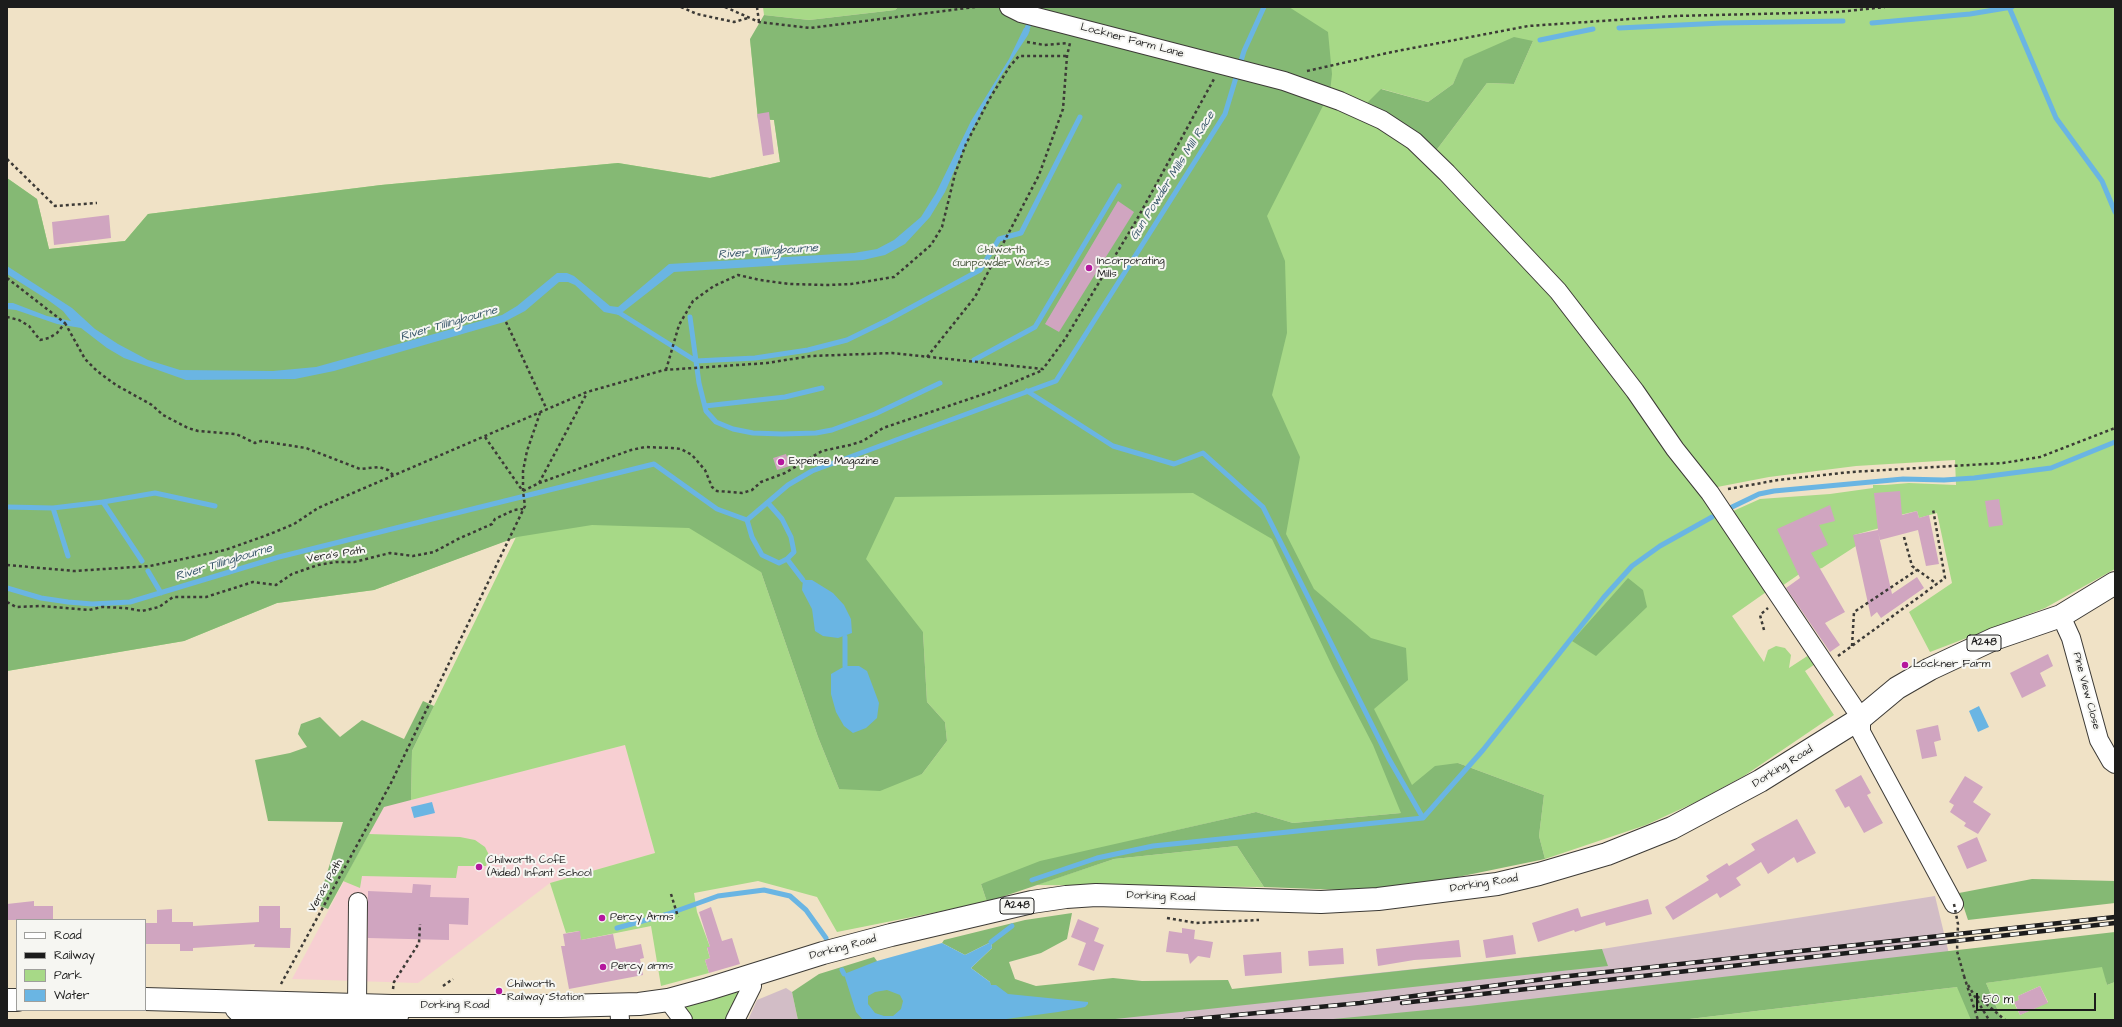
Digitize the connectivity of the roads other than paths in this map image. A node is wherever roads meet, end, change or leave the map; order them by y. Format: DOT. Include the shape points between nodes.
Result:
graph roads {
  1 [pos="1015,10"];
  2 [pos="2115,583"];
  3 [pos="2061,616"];
  4 [pos="1861,723"];
  5 [pos="2115,764"];
  6 [pos="358,902"];
  7 [pos="1954,904"];
  8 [pos="748,976"];
  9 [pos="146,999"];
  10 [pos="668,1000"];
  11 [pos="357,1005"];
  12 [pos="328,1010"];
  13 [pos="396,1011"];
  14 [pos="536,1013"];
  15 [pos="620,1013"];
  16 [pos="683,1020"];
  17 [pos="735,1020"];
  1 -- 4 [label="street, Lockner Farm Lane" via="1043,19 1075,35 1222,64 1284,82 1340,101 1382,120 1414,141 1558,291 1635,391 1674,449 1710,493 1826,665"];
  2 -- 3 [label="main road, Dorking Road / A248"];
  3 -- 4 [label="main road, Dorking Road / A248" via="1962,653 1897,688"];
  3 -- 5 [label="street, Pine View Close" via="2071,638 2099,740 2111,762"];
  4 -- 7 [label="street" via="1861,732"];
  4 -- 8 [label="main road, Dorking Road / A248" via="1672,828 1607,854 1497,884 1378,899 1321,902 1096,894 1066,897 1032,902 891,935"];
  6 -- 11 [label="street"];
  8 -- 10 [label="main road, Dorking Road / A248"];
  8 -- 17 [label="street" via="752,986"];
  9 -- 12 [label="main road, Dorking Road / A248" via="231,1001"];
  10 -- 15 [label="main road, Dorking Road / A248"];
  10 -- 16 [label="street"];
  11 -- 12 [label="main road, Dorking Road / A248"];
  11 -- 13 [label="main road, Dorking Road / A248"];
  12 -- 13 [label="street"];
  13 -- 14 [label="main road, Dorking Road / A248"];
  14 -- 15 [label="main road, Dorking Road / A248"];
}
